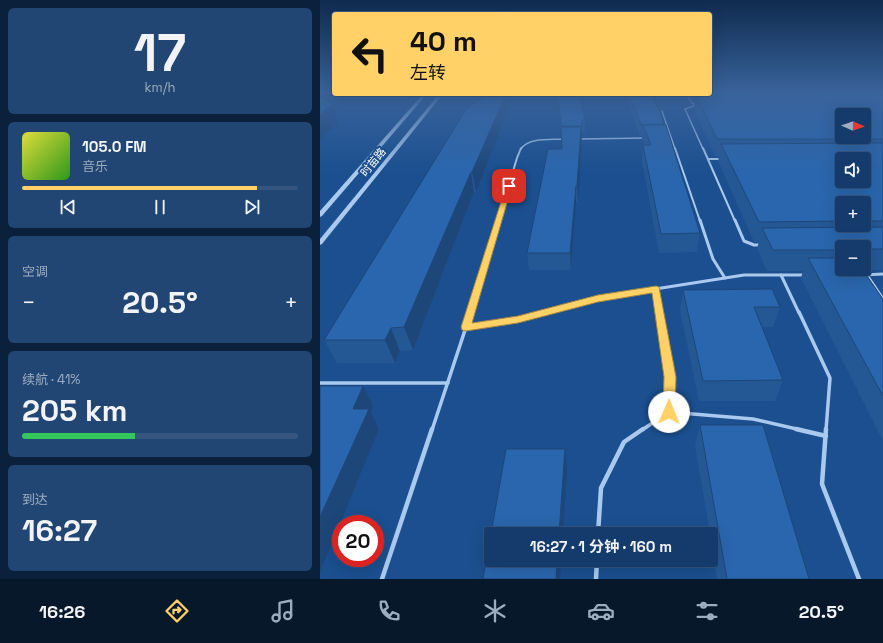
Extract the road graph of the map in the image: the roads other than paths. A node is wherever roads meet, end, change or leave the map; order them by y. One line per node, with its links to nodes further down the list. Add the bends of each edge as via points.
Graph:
1 (403, 120): 12 (street, 时苗路)
2 (420, 120): 13 (street, 时苗路)
3 (665, 120): 9 (lane)
4 (691, 120): 14 (lane, via 744,241)
5 (568, 138): 23 (lane, via 534,141 522,147)
6 (576, 138): 7 (lane)
7 (647, 138)
8 (663, 138): 9 (lane)
9 (671, 138): 20 (lane, via 712,259)
10 (709, 159): 11 (lane)
11 (725, 159)
12 (320, 215)
13 (320, 243)
14 (762, 245)
15 (871, 274): 16 (lane)
16 (883, 274)
17 (781, 275): 18 (lane); 20 (lane); 27 (lane, via 830,378)
18 (812, 275)
19 (868, 276): 22 (lane)
20 (725, 278): 21 (lane)
21 (656, 289): 23 (lane, via 598,298 518,319); 26 (lane, via 670,377)
22 (883, 299)
23 (466, 327): 25 (lane)
24 (320, 383): 25 (lane)
25 (448, 383): 30 (lane)
26 (669, 412): 27 (lane, via 753,419); 28 (lane, via 624,442 601,488)
27 (826, 436): 32 (lane, via 822,484)
28 (598, 527)
29 (597, 567): 31 (lane)
30 (382, 579)
31 (596, 579)
32 (859, 579)

